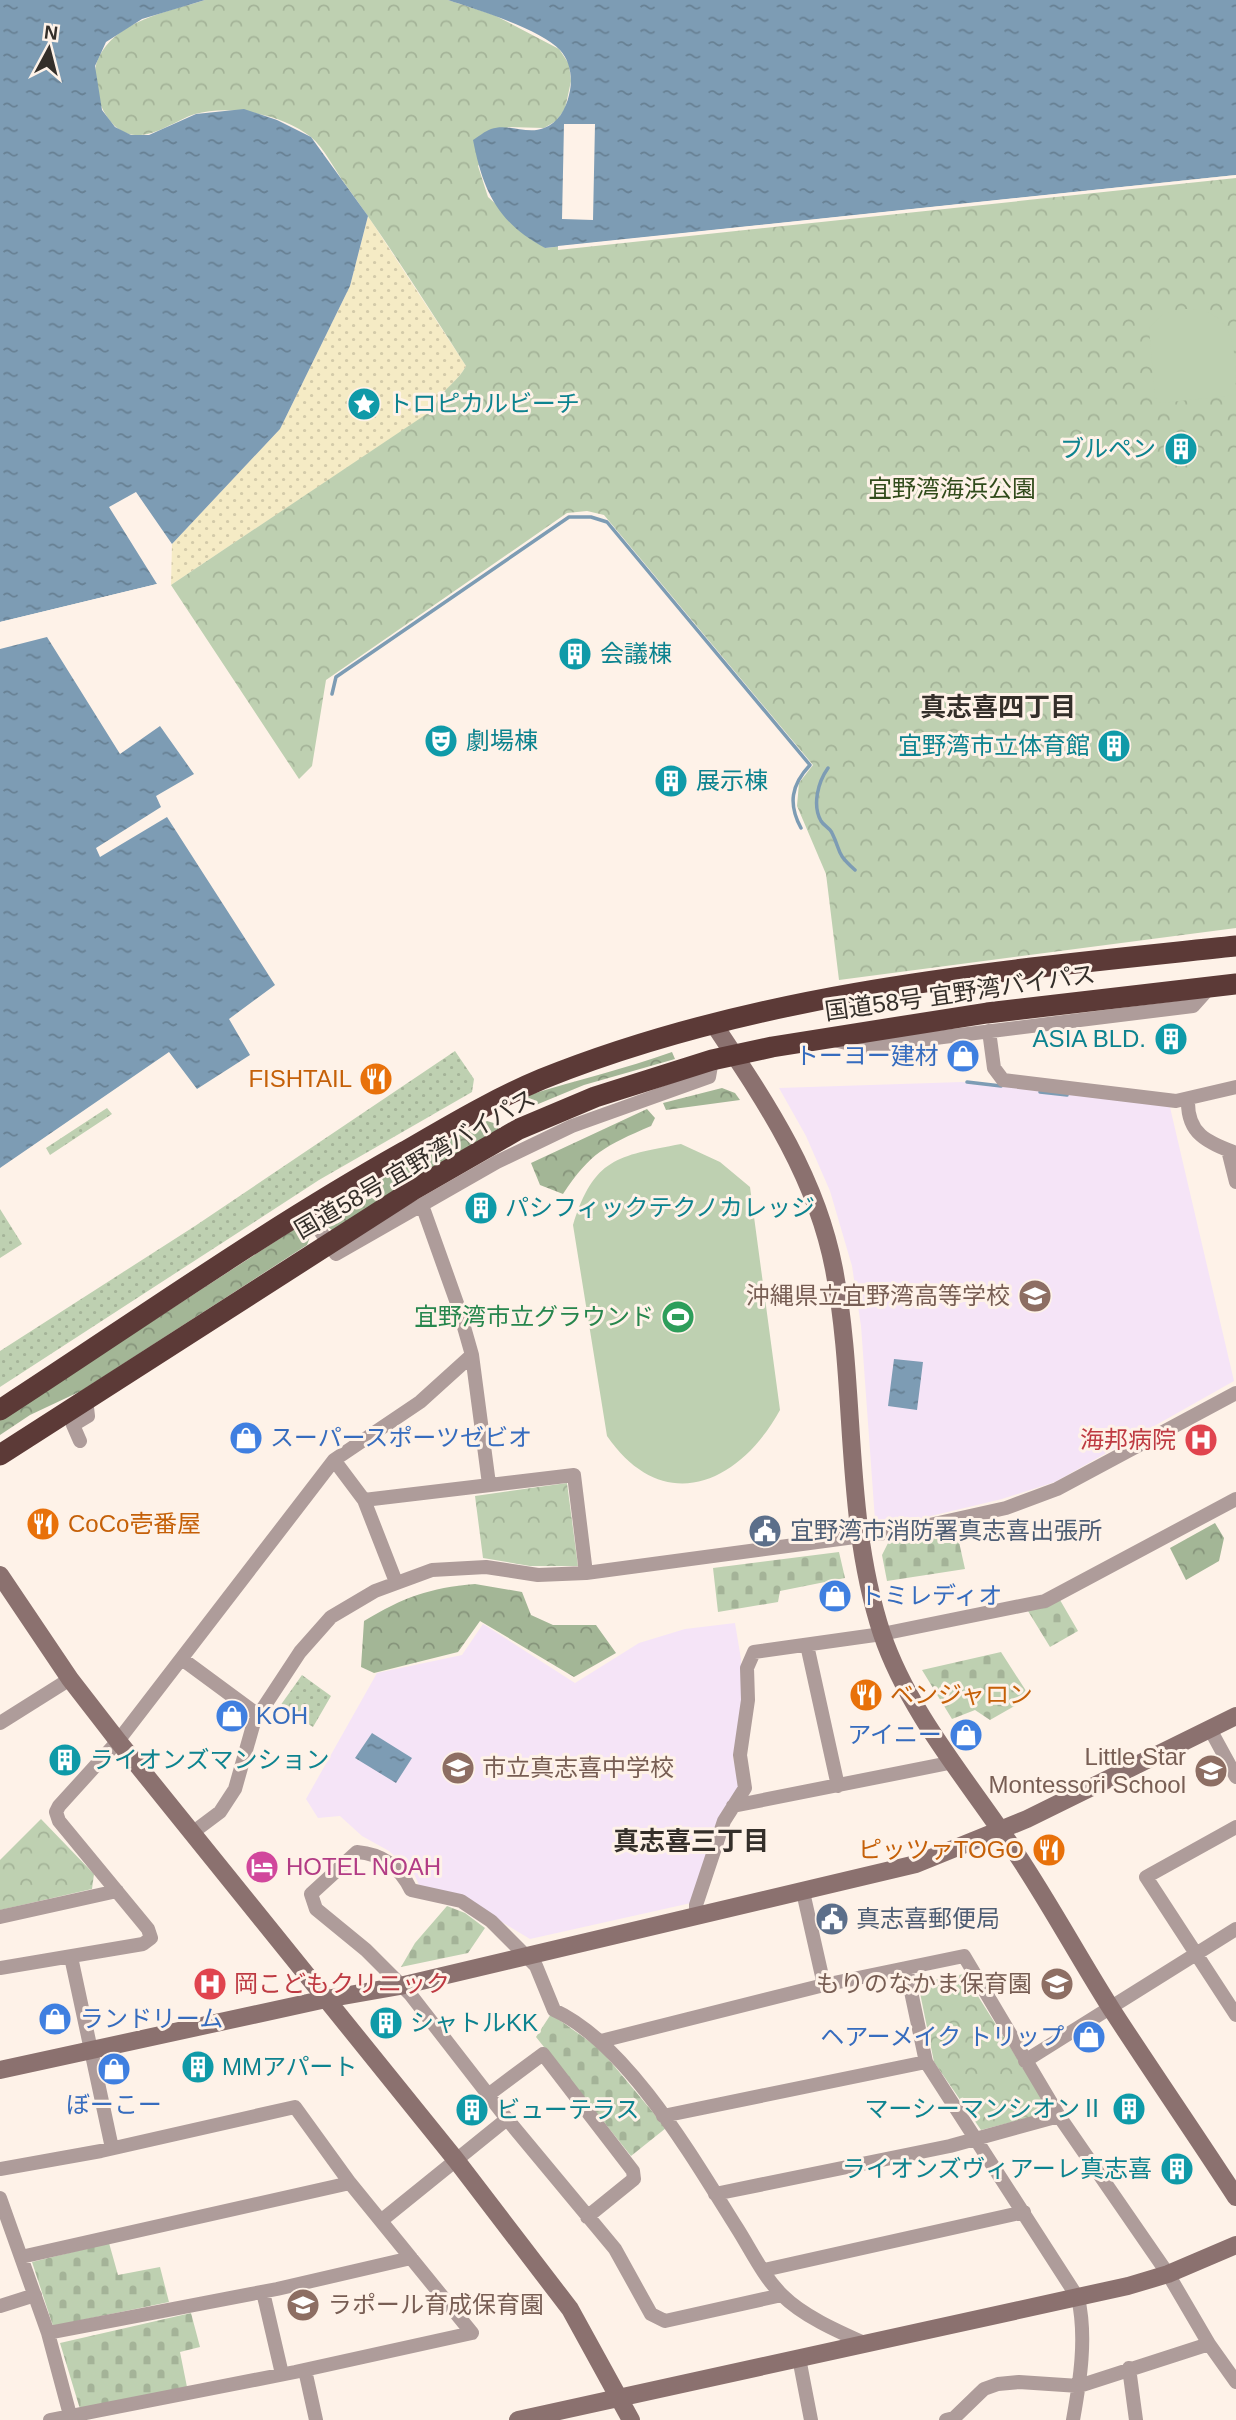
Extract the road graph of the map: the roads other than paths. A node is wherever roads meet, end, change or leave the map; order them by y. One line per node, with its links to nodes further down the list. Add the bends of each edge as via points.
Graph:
1 (1236, 946): 4 (highway, 国道58号 宜野湾バイパス, via 822,998)
2 (1236, 984): 3 (highway, 国道58号 宜野湾バイパス)
3 (1210, 986): 5 (street, via 1193,1006); 6 (highway, 国道58号 宜野湾バイパス)
4 (713, 1023): 7 (street); 14 (highway, 国道58号 宜野湾バイパス, via 593,1060 500,1098)
5 (989, 1031): 6 (street, via 863,1047); 10 (street, via 994,1068 1003,1080)
6 (826, 1037): 7 (highway, 国道58号 宜野湾バイパス)
7 (734, 1055): 8 (highway, 国道58号 宜野湾バイパス); 26 (street, via 784,1131 805,1173 831,1256 844,1345)
8 (712, 1060): 13 (street, via 709,1077 702,1081 572,1126); 15 (highway, 国道58号 宜野湾バイパス, via 595,1097 519,1129)
9 (1236, 1087): 10 (street)
10 (1188, 1100): 11 (street, via 1191,1125)
11 (1232, 1151): 12 (street)
12 (1236, 1182)
13 (422, 1205): 15 (street, via 336,1254); 16 (street)
14 (306, 1210): 15 (street); 19 (highway, 国道58号 宜野湾バイパス)
15 (328, 1243): 18 (highway, 国道58号 宜野湾バイパス)
16 (472, 1355): 22 (street, via 420,1402); 23 (street)
17 (1236, 1393): 26 (street, via 1036,1498 908,1530)
18 (86, 1399): 20 (street, via 88,1416 73,1425); 21 (highway, 国道58号 宜野湾バイパス)
19 (0, 1410)
20 (80, 1441)
21 (0, 1455)
22 (334, 1460): 25 (street); 32 (street)
23 (489, 1484): 25 (street); 27 (street, via 574,1475)
24 (1236, 1499): 30 (street, via 1045,1601)
25 (364, 1500): 29 (street)
26 (858, 1537): 27 (street); 30 (street)
27 (586, 1573): 29 (street, via 538,1575 464,1566)
28 (0, 1575): 33 (street)
29 (396, 1582): 34 (street, via 331,1617 300,1652)
30 (882, 1634): 31 (street); 39 (street, via 910,1696)
31 (807, 1645): 41 (street); 42 (street, via 754,1652 747,1668 748,1700 740,1755 745,1788)
32 (182, 1659): 34 (street); 38 (street)
33 (70, 1679): 36 (street); 38 (street)
34 (258, 1715): 45 (street, via 235,1789 220,1812)
35 (1236, 1716): 37 (street)
36 (0, 1723)
37 (1211, 1731): 40 (street); 44 (street)
38 (118, 1741): 45 (street); 46 (street, via 56,1812)
39 (954, 1762): 41 (street); 44 (street)
40 (1236, 1777)
41 (838, 1786): 42 (street)
42 (733, 1806): 48 (street, via 724,1821)
43 (1236, 1827): 51 (street, via 1146,1877)
44 (1000, 1830): 47 (street, via 916,1864); 59 (street)
45 (192, 1833): 58 (street)
46 (117, 1891): 49 (street); 52 (street, via 151,1938 143,1944)
47 (803, 1892): 48 (street); 56 (street)
48 (696, 1915): 53 (street)
49 (0, 1917)
50 (1236, 1929): 51 (street)
51 (1195, 1953): 59 (street); 60 (street)
52 (71, 1957): 54 (street); 62 (street)
53 (529, 1957): 57 (street); 57 (street, via 491,1921 461,1901 411,1890 404,1875 377,1853 357,1852 311,1894 316,1909); 61 (street, via 554,2010)
54 (0, 1968)
55 (906, 1968): 56 (street); 63 (street, via 964,1956); 64 (street)
56 (824, 1985): 61 (street)
57 (400, 1986): 58 (street); 66 (street)
58 (326, 1999): 62 (street); 72 (street)
59 (1111, 2008): 63 (street); 76 (street)
60 (1236, 2015)
61 (601, 2041): 67 (street)
62 (91, 2052): 65 (street); 71 (street)
63 (1025, 2061): 68 (street)
64 (926, 2062): 67 (street); 70 (street)
65 (0, 2070)
66 (488, 2095): 69 (street); 79 (street, via 542,2054 633,2171 634,2179)
67 (663, 2116): 75 (street)
68 (1059, 2116): 70 (street); 85 (street)
69 (507, 2119): 72 (street); 79 (street)
70 (976, 2138): 75 (street); 78 (street)
71 (112, 2148): 73 (street); 74 (street, via 295,2107)
72 (456, 2160): 80 (street); 100 (street, via 570,2309)
73 (0, 2169)
74 (349, 2183): 80 (street); 82 (street)
75 (715, 2194): 84 (street)
76 (1236, 2197)
77 (0, 2198): 82 (street)
78 (1024, 2212): 84 (street); 89 (street)
79 (587, 2217): 88 (street, via 615,2249 652,2314 665,2322)
80 (382, 2220): 83 (street)
81 (1236, 2245): 85 (street)
82 (22, 2257): 87 (street)
83 (411, 2258): 86 (street); 96 (street, via 472,2333)
84 (764, 2270): 88 (street)
85 (1168, 2274): 89 (street); 93 (street)
86 (263, 2292): 91 (street); 97 (street)
87 (34, 2295): 90 (street); 91 (street)
88 (782, 2295): 92 (street)
89 (1078, 2298): 92 (street); 99 (street, via 1082,2315)
90 (0, 2305)
91 (48, 2333): 101 (street)
92 (864, 2343): 94 (street)
93 (1209, 2344): 95 (street); 98 (street)
94 (799, 2358): 100 (street); 106 (street)
95 (1129, 2368): 99 (street); 109 (street)
96 (305, 2370): 97 (street); 103 (street)
97 (282, 2374): 101 (street)
98 (1236, 2382)
99 (1079, 2386): 107 (street, via 998,2384 984,2389 954,2418); 108 (street)
100 (619, 2397): 104 (street); 105 (street)
101 (70, 2415): 102 (street)
102 (50, 2420)
103 (316, 2420)
104 (519, 2420)
105 (631, 2420)
106 (811, 2420)
107 (946, 2420)
108 (1073, 2420)
109 (1136, 2420)

